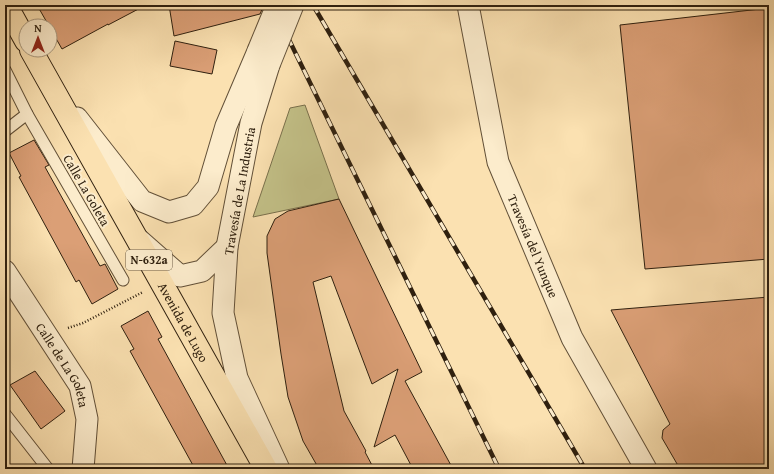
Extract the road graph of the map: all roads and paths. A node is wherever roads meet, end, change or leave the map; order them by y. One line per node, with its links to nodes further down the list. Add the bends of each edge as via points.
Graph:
1 (6, 5): 5 (main road)
2 (277, 5): 7 (street, Travesía de La Industria, bridge)
3 (293, 5): 7 (street, Travesía de La Industria, bridge)
4 (468, 5): 23 (street, Travesía del Yunque, via 498,162 572,338)
5 (18, 27)
6 (36, 58): 9 (main road, Avenida de Lugo / N-632a)
7 (264, 58): 9 (street, Travesía de La Industria, via 226,126 208,187 193,205 169,212 142,200); 13 (street, Travesía de La Industria)
8 (5, 70): 10 (lane, Calle La Goleta)
9 (54, 89): 12 (main road, Avenida de Lugo / N-632a)
10 (27, 114): 11 (lane); 15 (lane, Calle La Goleta)
11 (5, 131)
12 (135, 236): 13 (street, via 180,276 202,271); 16 (main road, Avenida de Lugo / N-632a)
13 (227, 247): 22 (street, Travesía de La Industria, via 224,314 238,378)
14 (5, 271): 17 (street, Calle de La Goleta)
15 (123, 280)
16 (161, 282): 17 (path, via 83,324 66,329 60,320 49,314); 21 (main road, Avenida de Lugo / N-632a)
17 (37, 320): 20 (street, Calle de La Goleta, via 80,386 87,419)
18 (5, 414): 19 (lane)
19 (48, 469)
20 (83, 469)
21 (266, 469)
22 (279, 469)
23 (646, 469)

